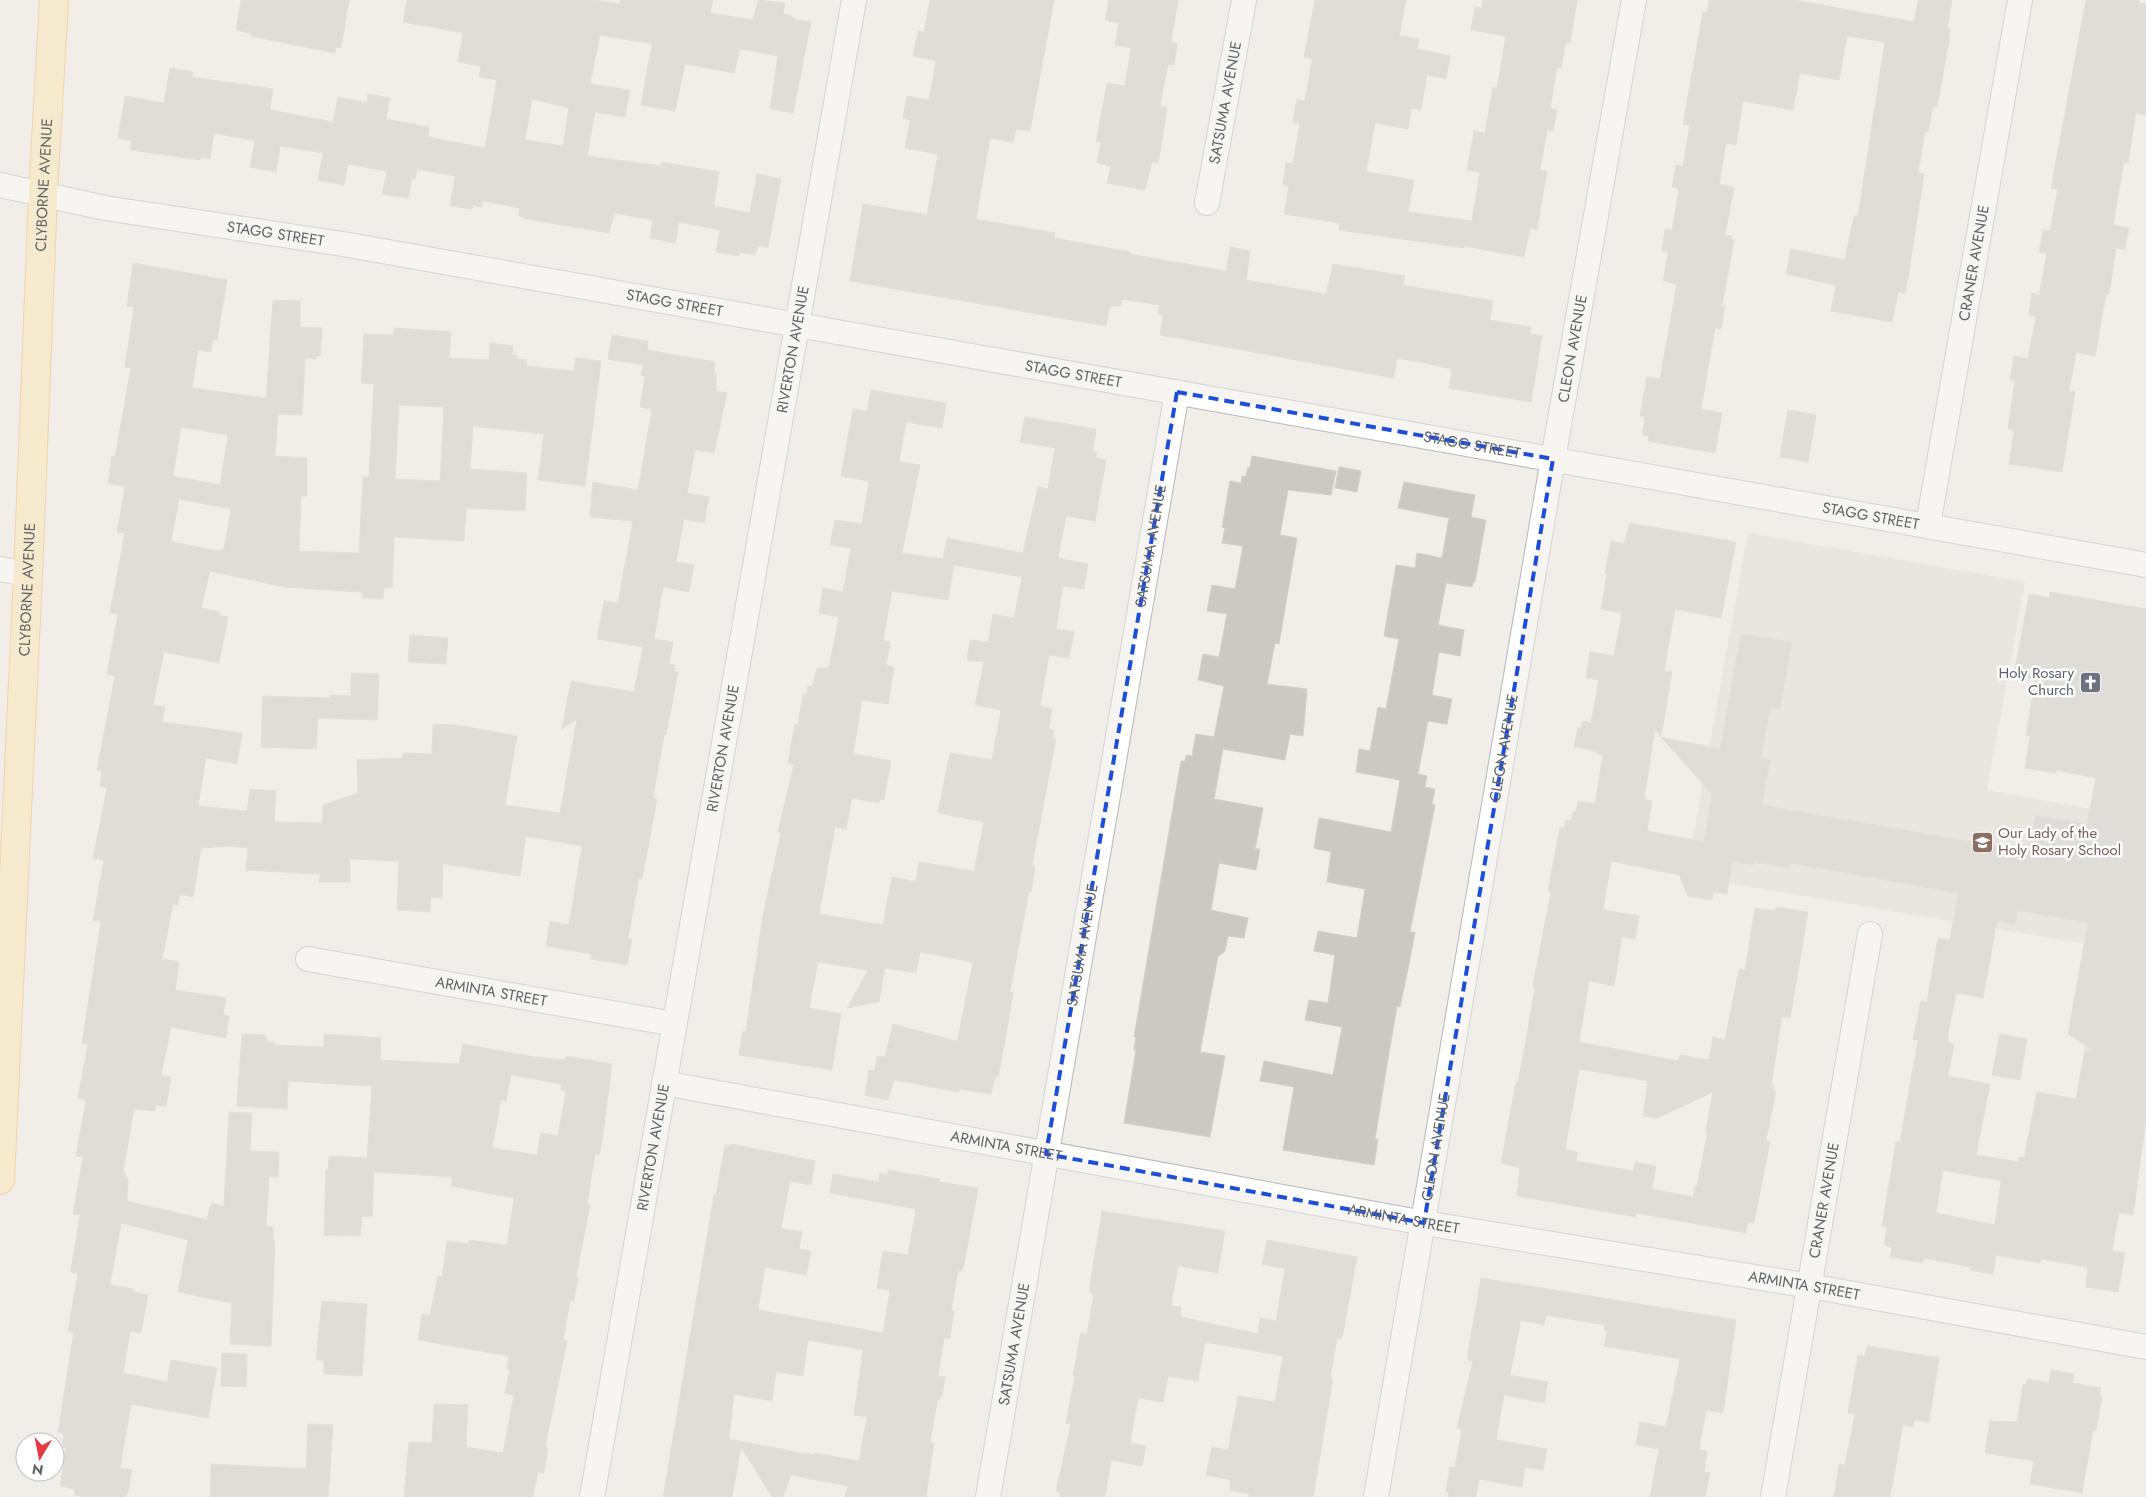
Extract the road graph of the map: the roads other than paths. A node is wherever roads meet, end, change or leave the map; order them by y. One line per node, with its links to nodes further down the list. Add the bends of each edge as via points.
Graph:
1 (54, 0): 7 (main road, CLYBORNE AVENUE)
2 (854, 0): 9 (street, RIVERTON AVENUE)
3 (1244, 0): 8 (street, SATSUMA AVENUE)
4 (1634, 0): 11 (street, CLEON AVENUE)
5 (2020, 0): 12 (street, CRANER AVENUE)
6 (0, 185): 7 (street, STAGG STREET)
7 (43, 195): 9 (street, STAGG STREET); 15 (main road, CLYBORNE AVENUE)
8 (1207, 203)
9 (797, 324): 10 (street, STAGG STREET); 19 (street, RIVERTON AVENUE)
10 (1177, 392): 11 (street, STAGG STREET); 21 (street, SATSUMA AVENUE)
11 (1553, 459): 12 (street, STAGG STREET); 23 (street, CLEON AVENUE)
12 (1928, 525): 13 (street, STAGG STREET)
13 (2146, 564)
14 (0, 569): 15 (street)
15 (28, 574): 18 (main road, CLYBORNE AVENUE)
16 (1870, 934): 24 (street, CRANER AVENUE)
17 (308, 959): 19 (street, ARMINTA STREET)
18 (5, 969): 22 (main road, CLYBORNE AVENUE)
19 (674, 1024): 20 (street, RIVERTON AVENUE)
20 (664, 1083): 21 (street, ARMINTA STREET); 26 (street, RIVERTON AVENUE)
21 (1046, 1154): 23 (street, ARMINTA STREET); 27 (street, SATSUMA AVENUE)
22 (0, 1180)
23 (1424, 1223): 24 (street, ARMINTA STREET); 28 (street, CLEON AVENUE)
24 (1810, 1286): 25 (street, ARMINTA STREET); 29 (street, CRANER AVENUE)
25 (2146, 1347)
26 (592, 1497)
27 (988, 1497)
28 (1376, 1497)
29 (1773, 1497)

